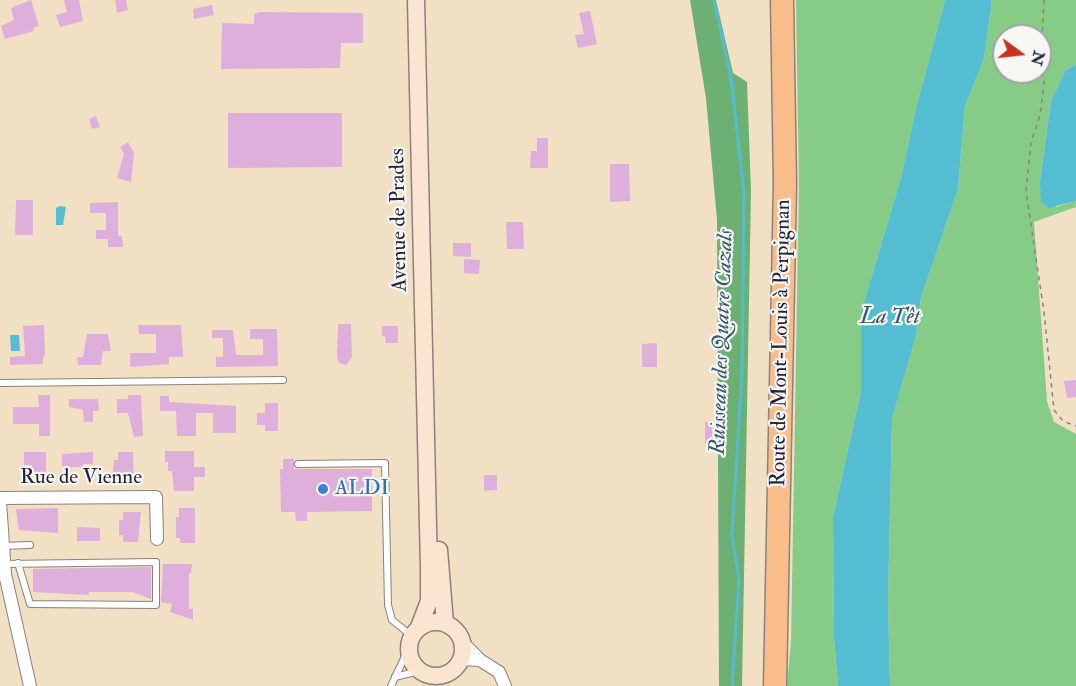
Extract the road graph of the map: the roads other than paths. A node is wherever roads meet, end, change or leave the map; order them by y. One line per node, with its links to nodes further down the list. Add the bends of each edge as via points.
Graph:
1 (416, 0): 6 (main road, Avenue de Prades)
2 (767, 0): 25 (highway, Route de Mont-Louis à Perpignan, via 770,189)
3 (782, 0): 26 (highway, Route de Mont-Louis à Perpignan, via 784,183)
4 (283, 380): 5 (lane)
5 (0, 383)
6 (428, 438): 15 (main road, Avenue de Prades); 16 (main road, Avenue de Prades, via 429,601)
7 (298, 464): 16 (lane, via 385,463 388,605 392,620)
8 (0, 498): 10 (street, Rue de Vienne, via 156,497)
9 (0, 502): 12 (street)
10 (157, 539)
11 (30, 545): 12 (lane)
12 (3, 546): 14 (street)
13 (18, 563): 13 (lane, via 30,604 156,605 156,562); 14 (lane)
14 (4, 564): 22 (street)
15 (445, 623): 16 (main road, via 427,622); 17 (main road, via 453,627)
16 (413, 637): 20 (lane); 21 (main road, via 410,658)
17 (462, 642): 18 (street); 19 (main road)
18 (480, 660): 19 (street); 24 (street, via 500,672)
19 (452, 672): 21 (main road)
20 (395, 677): 21 (lane); 23 (lane)
21 (428, 678)
22 (30, 686)
23 (391, 686)
24 (505, 686)
25 (760, 686)
26 (775, 686)

